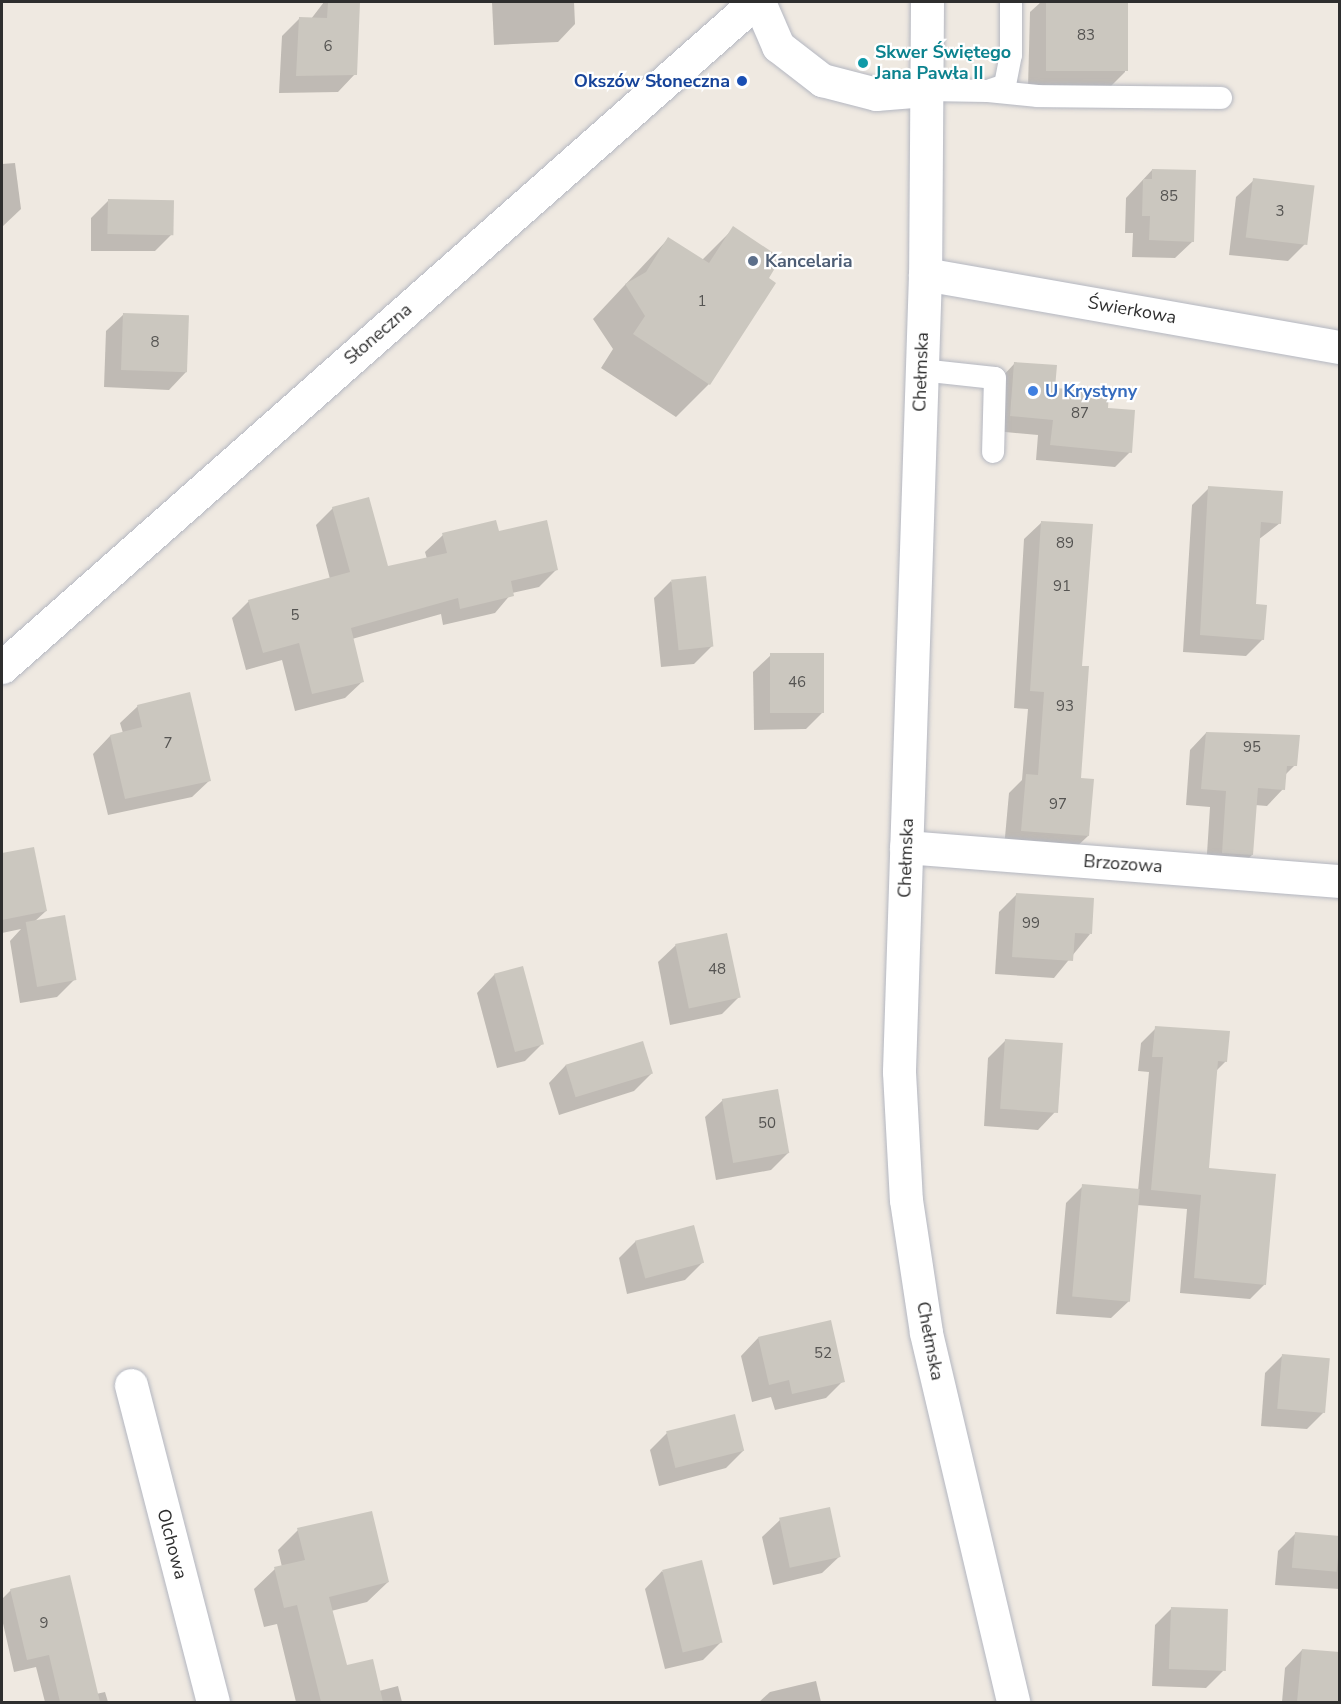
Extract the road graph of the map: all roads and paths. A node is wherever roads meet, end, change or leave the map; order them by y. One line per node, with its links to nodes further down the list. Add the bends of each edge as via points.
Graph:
1 (757, 2): 4 (street, via 778,46 822,80 876,94); 11 (street, Słoneczna)
2 (927, 2): 4 (street, Chełmska)
3 (1011, 2): 5 (lane, via 1011,55 1005,85)
4 (925, 90): 5 (lane); 7 (street, Chełmska)
5 (988, 91): 6 (lane, via 1038,96)
6 (1221, 98)
7 (925, 274): 8 (street, Świerkowa); 9 (street, Chełmska)
8 (1340, 347)
9 (921, 370): 10 (lane, via 996,378); 12 (street, Chełmska)
10 (993, 452)
11 (2, 667)
12 (906, 847): 13 (street, Brzozowa); 16 (street, Chełmska, via 899,1072 906,1200 926,1333)
13 (1340, 881)
14 (131, 1385): 15 (street, Olchowa)
15 (213, 1702)
16 (1013, 1702)

